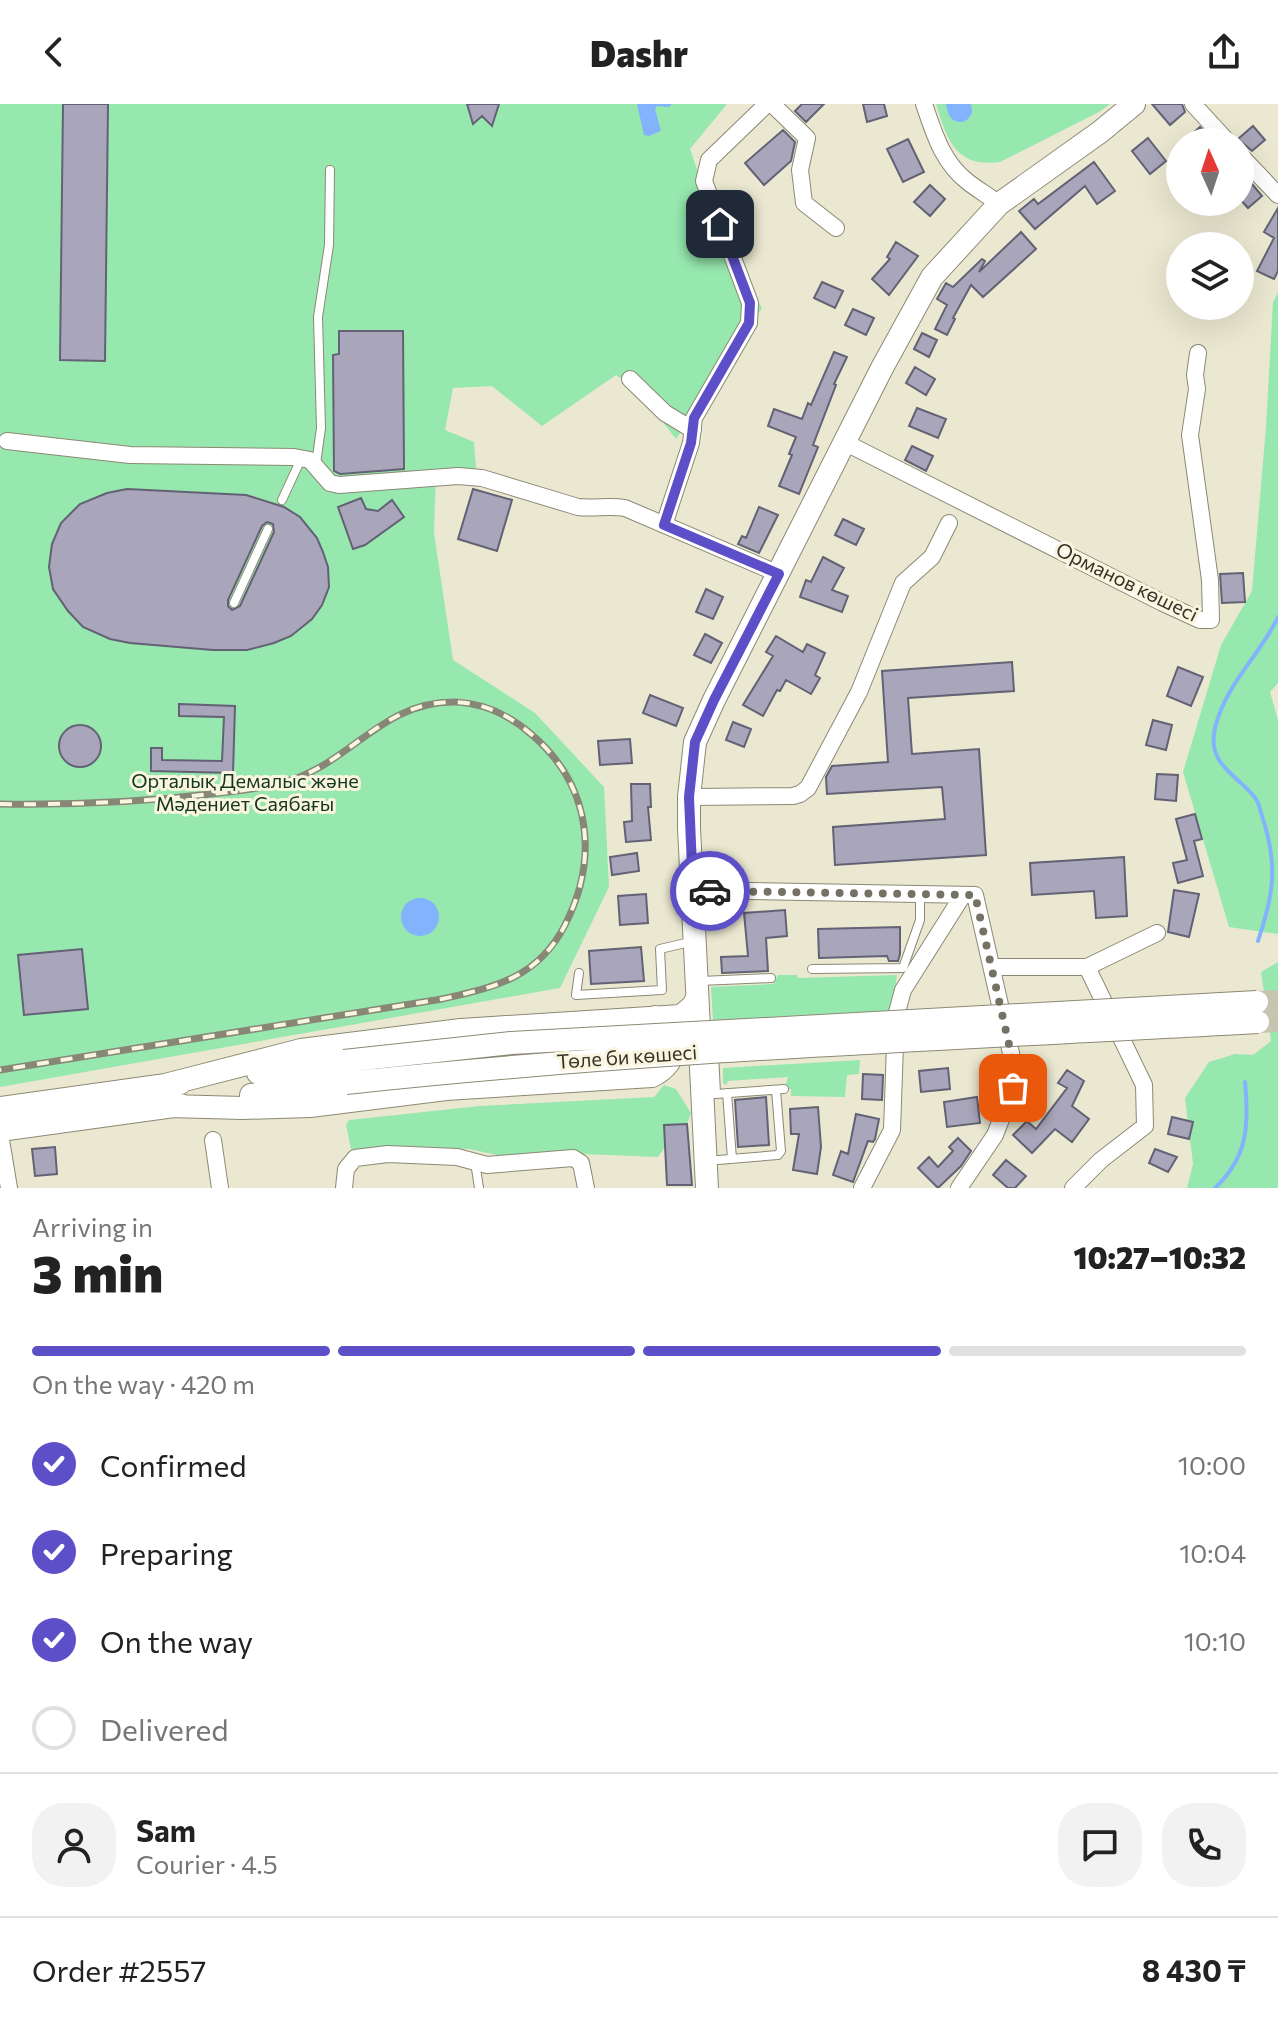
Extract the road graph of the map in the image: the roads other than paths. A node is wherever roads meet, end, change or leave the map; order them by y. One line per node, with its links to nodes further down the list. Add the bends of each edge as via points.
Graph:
1 (770, 104): 10 (street, via 807,138 800,170 804,203); 13 (street, via 709,160 704,181 750,303 749,323 694,418)
2 (924, 104): 9 (street, via 939,148 953,167)
3 (1134, 104): 9 (main road)
4 (1193, 104): 5 (street)
5 (1215, 128)
6 (330, 170): 16 (lane, via 329,245 317,352 321,428)
7 (1254, 170): 8 (street)
8 (1278, 195)
9 (999, 204): 15 (main road, via 932,277)
10 (836, 228)
11 (1198, 353): 15 (street, Орманов көшесі, via 1190,435 1211,620 1163,603)
12 (630, 379): 13 (street, via 665,413)
13 (693, 430): 19 (street)
14 (7, 441): 16 (street, via 130,455)
15 (846, 443): 21 (main road)
16 (308, 461): 17 (lane); 19 (street, via 339,485 482,478 578,507 625,508)
17 (282, 500)
18 (949, 523): 23 (street, via 932,557 903,583 859,692 808,788 793,796)
19 (664, 525): 21 (street)
20 (268, 529): 22 (lane)
21 (779, 574): 23 (main road, via 695,742)
22 (234, 603)
23 (689, 797): 24 (main road)
24 (693, 890): 25 (street); 28 (main road)
25 (920, 894): 26 (street); 31 (lane, via 920,920 903,968)
26 (963, 895): 29 (street, via 975,895); 53 (street, via 903,990 896,1016 892,1130)
27 (1157, 933): 30 (street)
28 (695, 941): 32 (lane, via 660,949 662,990 576,995); 34 (main road)
29 (992, 967): 30 (street); 54 (street, via 1013,1062 1013,1088 995,1135)
30 (1087, 967): 55 (street, via 1144,1085 1145,1126)
31 (812, 969)
32 (579, 973)
33 (771, 978): 34 (lane)
34 (697, 990): 36 (main road, via 693,1006 681,1016); 39 (main road)
35 (1258, 1012): 40 (main road, Төле би көшесі, bridge, via 511,1043)
36 (655, 1017): 40 (main road, via 461,1030 301,1050); 40 (main road, via 670,1030 674,1050 669,1064 652,1076 446,1089 310,1106 243,1108)
37 (712, 1025): 39 (lane)
38 (727, 1093): 39 (lane); 44 (lane); 44 (lane, via 780,1090 781,1151 774,1157)
39 (709, 1094): 45 (main road)
40 (167, 1096): 41 (main road, Төле би көшесі); 42 (main road, Төле би көшесі)
41 (0, 1108)
42 (0, 1132): 47 (street)
43 (213, 1140): 48 (street)
44 (732, 1159): 45 (lane)
45 (705, 1161): 52 (main road)
46 (475, 1162): 49 (street, via 388,1154 355,1158 346,1169); 50 (lane); 51 (street, via 573,1158 581,1163)
47 (9, 1188)
48 (220, 1188)
49 (344, 1188)
50 (479, 1188)
51 (586, 1188)
52 (707, 1188)
53 (862, 1188)
54 (959, 1188)
55 (1073, 1188)

